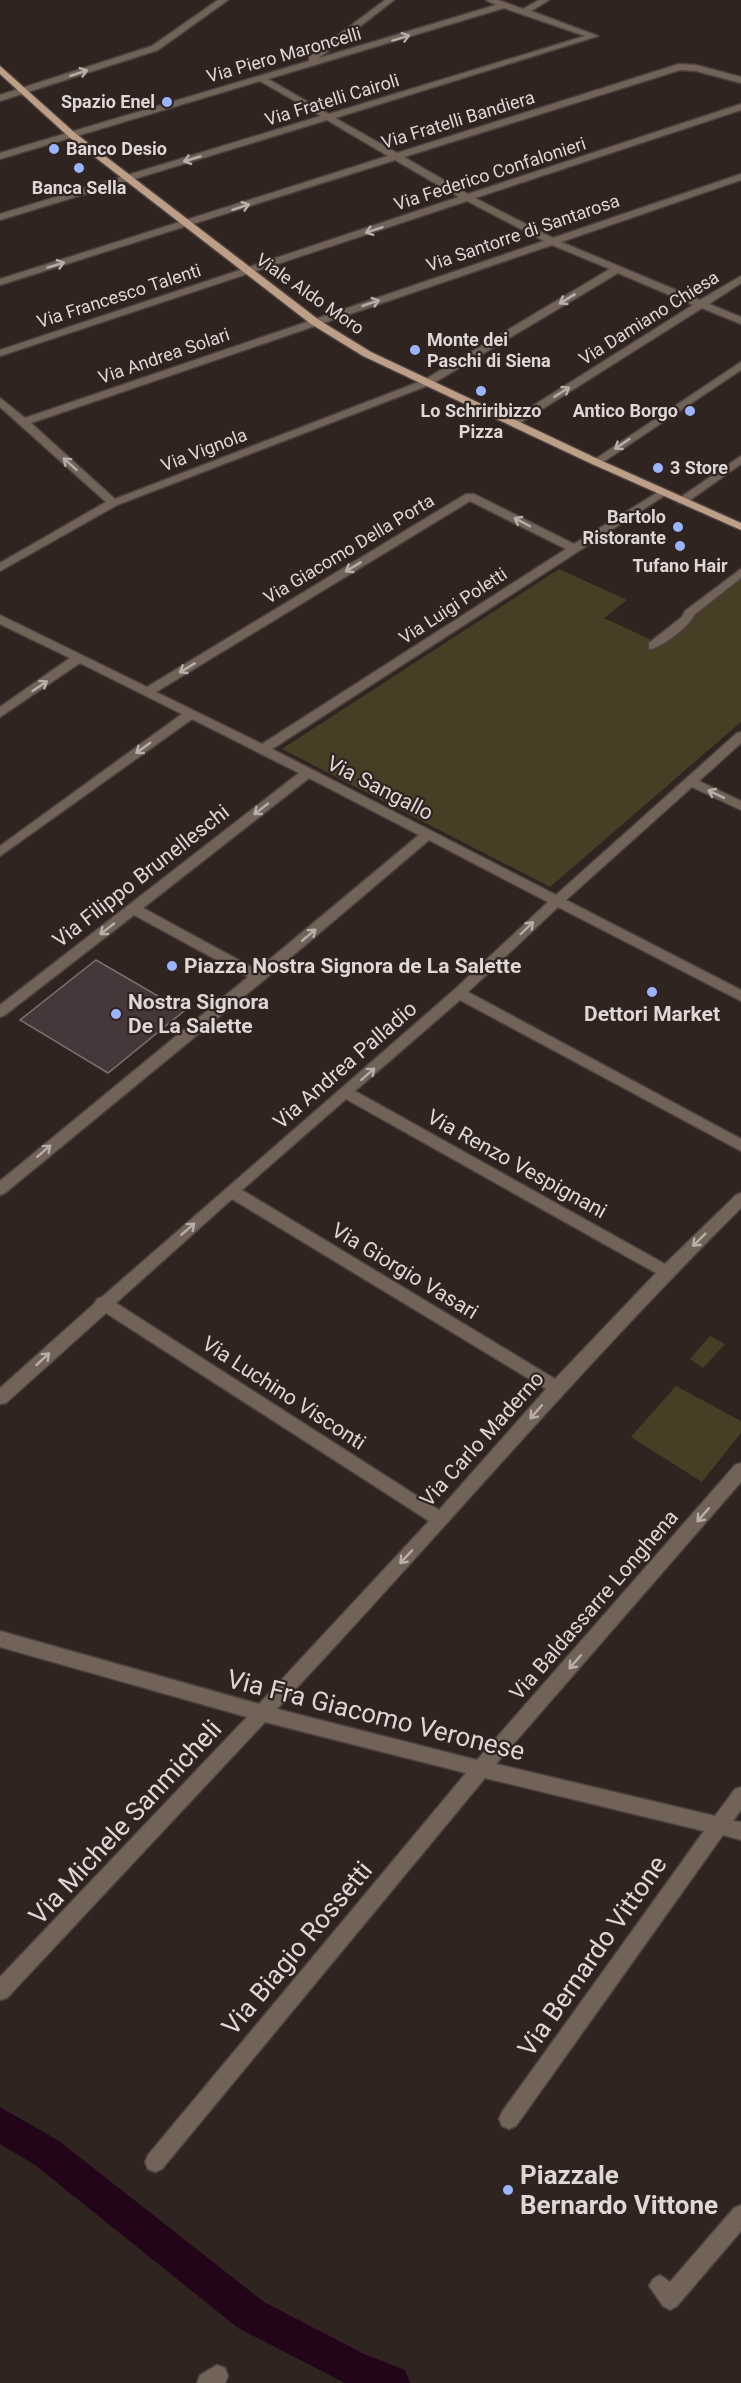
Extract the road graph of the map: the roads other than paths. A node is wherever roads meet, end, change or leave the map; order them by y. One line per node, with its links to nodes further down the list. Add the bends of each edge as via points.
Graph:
1 (224, 0): 14 (street, one-way to 1, via 155,48)
2 (390, 0): 7 (street)
3 (490, 0): 5 (street)
4 (544, 0): 6 (street)
5 (505, 5): 6 (street); 8 (street, Via Piero Maroncelli, one-way to 5)
6 (525, 11): 17 (street, Via Fratelli Cairoli, via 594,36)
7 (338, 39): 8 (street); 9 (street); 10 (street)
8 (369, 47): 9 (street, Via Piero Maroncelli)
9 (356, 51): 10 (street, Via Piero Maroncelli)
10 (305, 65): 12 (street, Via Piero Maroncelli)
11 (0, 69): 14 (main road, Viale Aldo Moro)
12 (261, 78): 17 (street); 18 (street, Via Piero Maroncelli)
13 (741, 80): 20 (street, Via Fratelli Bandiera, via 679,67)
14 (24, 92): 15 (street); 18 (main road, Viale Aldo Moro)
15 (0, 98)
16 (741, 107): 23 (street, Via Federico Confalonieri)
17 (329, 118): 20 (street); 22 (street, Via Fratelli Cairoli, one-way to 22)
18 (72, 135): 19 (street, Via Piero Maroncelli); 22 (main road, Viale Aldo Moro)
19 (0, 156)
20 (396, 157): 23 (street); 25 (street, Via Fratelli Bandiera, one-way to 20)
21 (741, 177): 26 (street, Via Santorre di Santarosa)
22 (126, 178): 24 (street, Via Fratelli Cairoli); 25 (main road, Viale Aldo Moro)
23 (469, 199): 26 (street); 28 (street, Via Federico Confalonieri, one-way to 28)
24 (0, 217)
25 (186, 225): 28 (main road, Viale Aldo Moro); 30 (street, Via Fratelli Bandiera, one-way to 25)
26 (551, 241): 27 (street); 33 (street, Via Santorre di Santarosa, one-way to 26)
27 (617, 269): 31 (street); 36 (street, Via Vignola, one-way to 36)
28 (249, 272): 33 (main road, Viale Aldo Moro); 34 (street, Via Francesco Talenti)
29 (741, 279): 31 (street, Via Damiano Chiesa)
30 (0, 282)
31 (700, 304): 32 (street); 39 (street, Via Damiano Chiesa, one-way to 31)
32 (741, 321)
33 (315, 322): 36 (main road, Viale Aldo Moro, via 367,354); 38 (street, Via Andrea Solari)
34 (0, 353)
35 (741, 365): 41 (street, one-way to 41)
36 (428, 382): 39 (main road, Viale Aldo Moro); 44 (street, Via Vignola)
37 (0, 401): 38 (street)
38 (24, 422): 44 (street, one-way to 38)
39 (513, 423): 41 (main road, Viale Aldo Moro)
40 (741, 459): 43 (street)
41 (596, 462): 42 (main road, Viale Aldo Moro)
42 (663, 492): 43 (main road, Viale Aldo Moro); 46 (street, Via Luigi Poletti)
43 (681, 501): 45 (main road, Viale Aldo Moro)
44 (113, 503): 47 (street, Via Vignola)
45 (741, 527)
46 (574, 549): 52 (street, Via Giacomo Della Porta, one-way to 52, via 470,496); 56 (street, Via Luigi Poletti)
47 (0, 568)
48 (741, 572): 50 (street)
49 (0, 619): 51 (street, Via Sangallo)
50 (653, 646)
51 (80, 658): 52 (street, Via Sangallo); 53 (street, one-way to 51)
52 (147, 692): 54 (street, Via Sangallo)
53 (0, 713)
54 (190, 714): 56 (street, Via Sangallo); 61 (street, one-way to 61)
55 (741, 736): 58 (street, Via Andrea Palladio)
56 (263, 749): 57 (street, Via Sangallo)
57 (307, 773): 60 (street, Via Sangallo); 63 (street, Via Filippo Brunelleschi, one-way to 63)
58 (691, 782): 59 (street, one-way to 58); 62 (street, Via Andrea Palladio)
59 (741, 806)
60 (428, 834): 62 (street, Via Sangallo); 64 (street, one-way to 60)
61 (0, 852)
62 (556, 901): 65 (street, Via Andrea Palladio, one-way to 62); 66 (street, Via Sangallo)
63 (134, 909): 64 (street); 67 (street, Via Filippo Brunelleschi, one-way to 67)
64 (259, 977): 70 (street, one-way to 64)
65 (459, 993): 68 (street, Via Andrea Palladio, one-way to 65); 69 (street)
66 (741, 996)
67 (0, 1012)
68 (346, 1093): 71 (street, Via Andrea Palladio); 73 (street, Via Renzo Vespignani)
69 (741, 1146)
70 (0, 1189)
71 (231, 1191): 74 (street, Via Andrea Palladio, one-way to 71); 75 (street, Via Giorgio Vasari)
72 (741, 1199): 73 (street, Via Carlo Maderno, one-way to 73)
73 (667, 1272): 75 (street, Via Carlo Maderno)
74 (104, 1304): 76 (street, Via Andrea Palladio, one-way to 74); 78 (street, Via Luchino Visconti)
75 (557, 1388): 78 (street, Via Carlo Maderno, one-way to 78)
76 (0, 1398)
77 (741, 1470): 81 (street, Via Baldassarre Longhena, one-way to 81)
78 (441, 1520): 80 (street, Via Carlo Maderno, one-way to 80)
79 (0, 1639): 80 (street, Via Fra Giacomo Veronese)
80 (261, 1713): 81 (street, Via Fra Giacomo Veronese); 85 (street, Via Michele Sanmicheli)
81 (481, 1769): 83 (street, Via Fra Giacomo Veronese); 87 (street, Via Biagio Rossetti)
82 (741, 1795): 83 (street, Via Bernardo Vittone)
83 (718, 1824): 84 (street, Via Fra Giacomo Veronese); 86 (street, Via Bernardo Vittone)
84 (741, 1831)
85 (0, 1991)
86 (509, 2119)
87 (155, 2162)
88 (741, 2215): 89 (street, via 670,2300)
89 (660, 2286)

